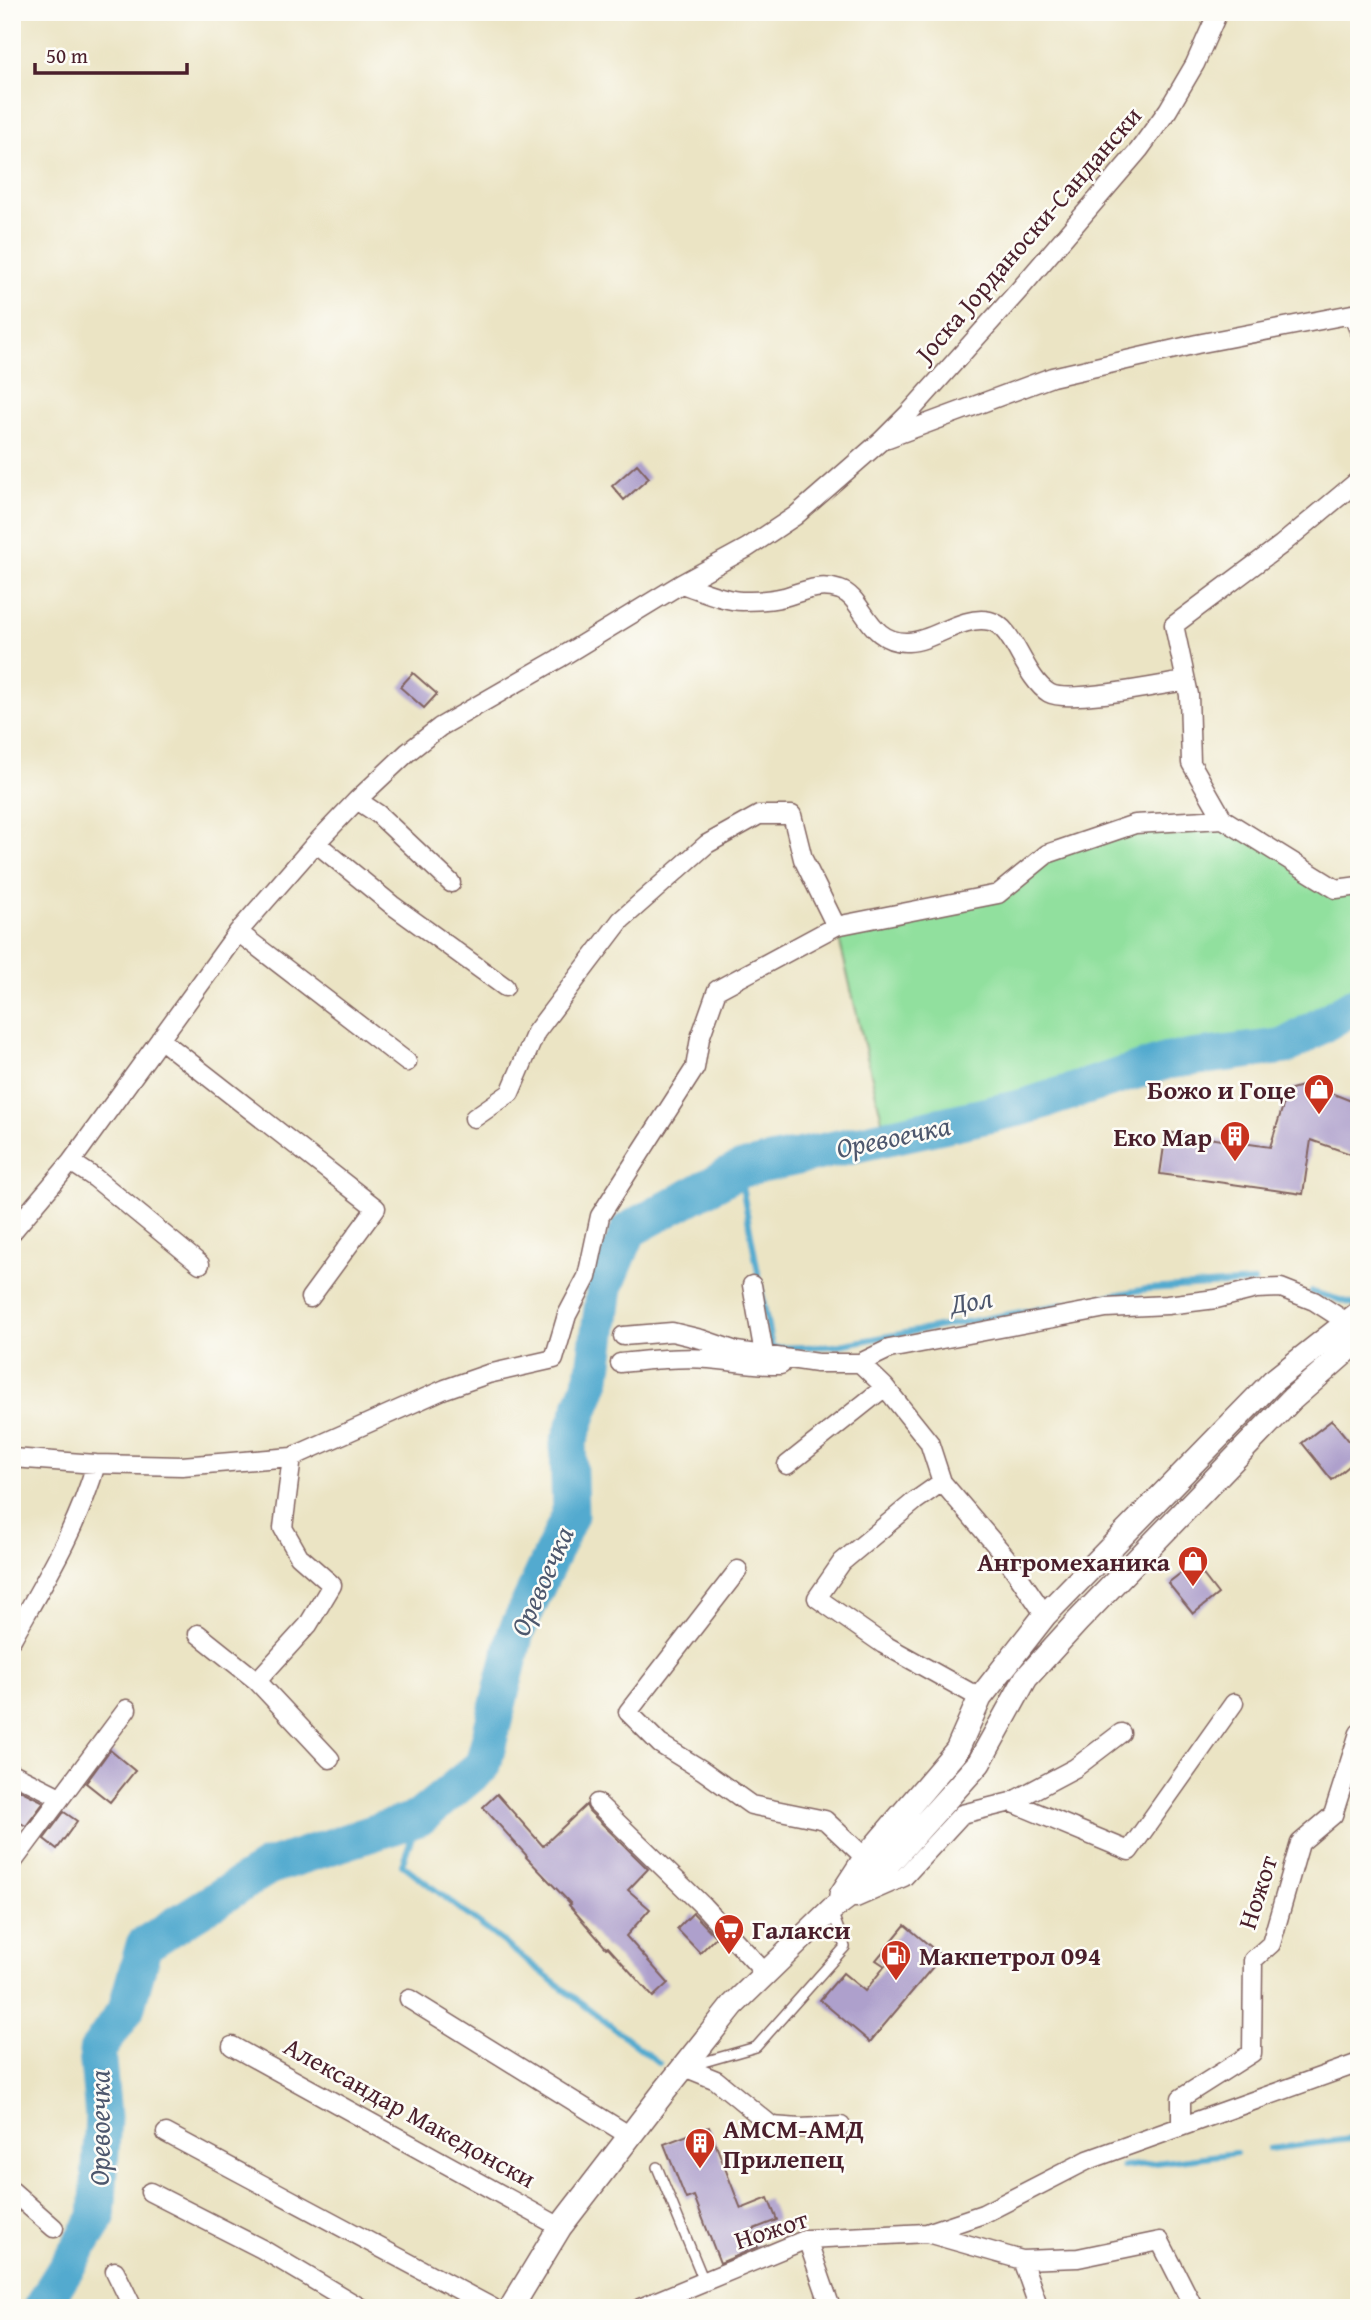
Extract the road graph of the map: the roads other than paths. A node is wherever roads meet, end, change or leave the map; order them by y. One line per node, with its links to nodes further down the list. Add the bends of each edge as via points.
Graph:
1 (1218, 12): 3 (street, Јоска Јорданоски-Сандански, via 1195,64 1139,150)
2 (1359, 330): 3 (street, Јоска Јорданоски-Сандански, via 1352,314 1052,377)
3 (881, 441): 5 (street, Јоска Јорданоски-Сандански, via 795,516)
4 (1359, 480): 6 (street, via 1174,625)
5 (681, 584): 6 (street, via 740,601 830,587 846,592 873,627 890,640 910,642 975,620 992,621 1006,632 1028,674 1050,694 1073,698); 7 (street, Јоска Јорданоски-Сандански, via 440,727)
6 (1185, 681): 8 (street, via 1191,763)
7 (357, 800): 9 (street, Јоска Јорданоски-Сандански); 10 (street, via 378,814)
8 (1223, 819): 11 (street, via 1336,890); 12 (street, via 1135,824 1047,854 998,894)
9 (316, 843): 13 (street, Јоска Јорданоски-Сандански); 14 (street)
10 (450, 883)
11 (1359, 887)
12 (836, 926): 17 (street, via 803,859 792,816 760,816 707,844 621,920 536,1032 510,1093); 30 (street, via 717,990 695,1068 600,1216 587,1277 567,1315 554,1359 445,1389)
13 (238, 932): 15 (street, Јоска Јорданоски-Сандански); 16 (street)
14 (505, 986)
15 (160, 1039): 18 (street, Јоска Јорданоски-Сандански); 22 (street, via 376,1208)
16 (407, 1062)
17 (474, 1118)
18 (71, 1162): 19 (street, Јоска Јорданоски-Сандански); 20 (street)
19 (12, 1232)
20 (200, 1264)
21 (752, 1285): 25 (street)
22 (310, 1297)
23 (1356, 1326): 28 (street, via 1281,1288 1256,1289 1204,1301 1106,1308 889,1349); 36 (street, via 1273,1381); 51 (street, via 1026,1678 979,1763)
24 (624, 1336): 25 (street, via 672,1332 736,1351)
25 (764, 1354): 27 (street)
26 (620, 1363): 27 (street, via 669,1359 756,1366)
27 (817, 1363): 28 (street)
28 (860, 1363): 29 (street)
29 (885, 1387): 33 (street); 34 (street, via 929,1442)
30 (292, 1457): 32 (street, via 181,1466); 39 (street, via 283,1528 299,1556 332,1584 308,1625)
31 (12, 1458): 32 (street)
32 (96, 1464): 38 (street, via 88,1494 62,1549)
33 (787, 1465)
34 (942, 1482): 36 (street, via 1005,1556); 40 (street, via 842,1562 817,1598 883,1644)
35 (738, 1570): 51 (street, via 628,1712 660,1744 751,1805 825,1820)
36 (1045, 1615): 40 (street)
37 (198, 1634): 39 (street)
38 (12, 1639)
39 (257, 1681): 45 (street)
40 (980, 1698): 51 (street, via 957,1750)
41 (1234, 1703): 48 (street, via 1129,1851)
42 (127, 1709): 47 (street)
43 (1121, 1732): 48 (street, via 1075,1768)
44 (1359, 1733): 59 (street, Ножот, via 1333,1815 1300,1843 1271,1944 1253,1960 1252,2053 1181,2098)
45 (330, 1759)
46 (12, 1773): 47 (street)
47 (60, 1797): 50 (street)
48 (1011, 1801): 52 (street, via 962,1814 904,1877)
49 (597, 1803): 53 (street)
50 (12, 1863)
51 (873, 1865): 52 (street)
52 (832, 1909): 53 (street); 57 (lane, via 845,1947 756,2047)
53 (766, 1974): 57 (street, via 733,2005)
54 (408, 1999): 61 (street)
55 (233, 2046): 65 (street, Александар Македонски)
56 (1359, 2063): 59 (street, Ножот)
57 (684, 2067): 58 (street, via 716,2080 772,2126); 61 (street)
58 (841, 2126)
59 (1181, 2126): 67 (street, Ножот, via 1088,2160 983,2214)
60 (166, 2133): 74 (street)
61 (630, 2136): 65 (street)
62 (657, 2167): 71 (lane)
63 (12, 2191): 66 (street)
64 (150, 2192): 73 (street, via 262,2249)
65 (560, 2227): 75 (street)
66 (54, 2228)
67 (927, 2232): 68 (street, Ножот); 69 (street, Ножот)
68 (807, 2239): 71 (street, Ножот); 77 (street)
69 (1022, 2260): 78 (street); 79 (street, Ножот, via 1078,2258 1160,2241)
70 (115, 2271): 72 (street)
71 (705, 2281): 76 (street, Ножот)
72 (133, 2308)
73 (361, 2308)
74 (494, 2308)
75 (511, 2308)
76 (640, 2308)
77 (831, 2308)
78 (1040, 2308)
79 (1194, 2308)

